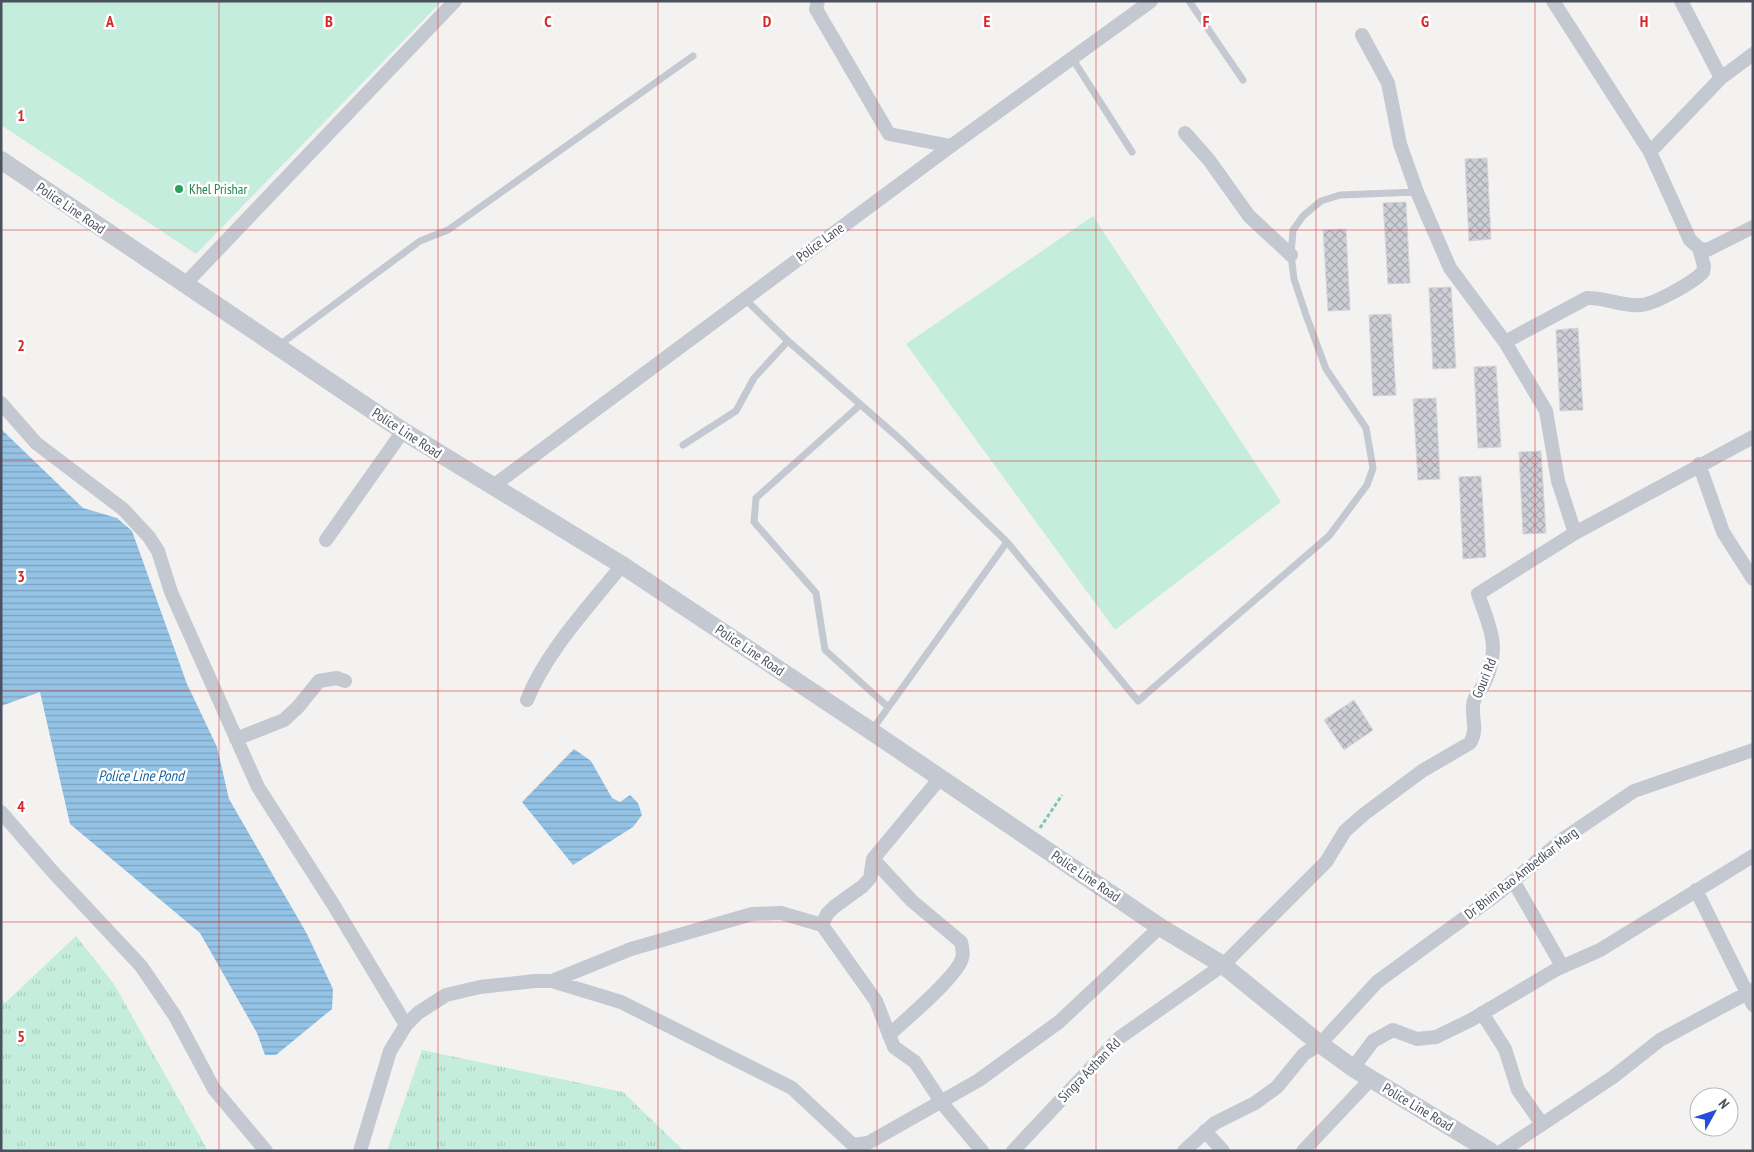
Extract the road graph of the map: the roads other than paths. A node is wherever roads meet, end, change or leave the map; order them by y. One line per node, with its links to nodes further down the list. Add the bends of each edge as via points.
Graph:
1 (455, 1): 22 (street)
2 (818, 1): 14 (street, via 816,9 889,134)
3 (1190, 1): 12 (lane)
4 (1553, 1): 16 (street)
5 (1681, 1): 11 (street)
6 (1150, 2): 10 (street, Police Lane)
7 (1362, 36): 18 (street, via 1388,84 1400,144)
8 (1753, 54): 11 (street)
9 (693, 56): 26 (lane, via 448,230 420,241)
10 (1072, 58): 14 (street, Police Lane); 15 (lane)
11 (1721, 78): 16 (street)
12 (1243, 80)
13 (1185, 132): 21 (street, via 1249,216)
14 (951, 146): 23 (street, Police Lane)
15 (1132, 152)
16 (1650, 152): 20 (street, via 1690,240)
17 (1, 160): 22 (street, Police Line Road)
18 (1417, 192): 21 (lane, via 1340,195 1322,201 1303,216 1293,230); 25 (street, via 1450,268)
19 (1753, 227): 20 (street, via 1718,246 1707,250)
20 (1700, 248): 25 (street, via 1703,272 1650,303 1635,305 1600,297 1587,298)
21 (1291, 255): 36 (lane, via 1297,288 1326,369 1366,428 1373,468 1367,485 1329,536 1138,701)
22 (185, 284): 26 (street, Police Line Road)
23 (744, 298): 24 (lane); 33 (street, Police Lane)
24 (788, 341): 28 (lane); 31 (lane, via 754,378 736,412)
25 (1505, 342): 34 (street, via 1546,411 1558,481)
26 (278, 346): 29 (street, Police Line Road)
27 (1, 403): 43 (street, via 36,443 123,509 150,537)
28 (860, 406): 36 (lane, via 901,440); 41 (lane, via 756,498 754,522 816,593 825,650)
29 (403, 431): 33 (street, Police Line Road); 35 (street)
30 (1753, 437): 32 (street, Gouri Rd)
31 (683, 445)
32 (1699, 464): 34 (street, Gouri Rd); 38 (street, via 1723,532)
33 (492, 486): 37 (street, Police Line Road)
34 (1575, 533): 53 (street, Gouri Rd, via 1478,594 1494,636 1494,656 1484,684 1475,696 1475,735 1470,743 1422,771 1345,832 1326,862)
35 (326, 540)
36 (1007, 542): 41 (lane)
37 (622, 565): 40 (street, via 557,647); 42 (street, Police Line Road)
38 (1753, 579)
39 (345, 681): 43 (street, via 337,678 319,681 284,720)
40 (527, 700)
41 (887, 706): 42 (lane)
42 (871, 730): 45 (street, Police Line Road)
43 (236, 739): 58 (street, via 258,787 334,904)
44 (1753, 750): 49 (street, Dr Bhim Rao Ambedkar Marg, via 1661,780 1622,797 1563,838)
45 (941, 777): 48 (street); 52 (street, Police Line Road)
46 (1, 812): 66 (street, via 141,966 175,1016 214,1089)
47 (1753, 856): 50 (street)
48 (873, 859): 51 (street, via 870,878 856,893 827,914); 59 (street, via 912,901 961,942 963,949 962,958 953,972)
49 (1514, 882): 54 (street); 60 (street, Dr Bhim Rao Ambedkar Marg, via 1377,982)
50 (1696, 890): 54 (street, via 1600,950); 56 (street)
51 (822, 925): 55 (street, via 781,913 752,914 631,949); 59 (street, via 872,994)
52 (1160, 927): 53 (street, Police Line Road); 63 (street, via 1059,1022 980,1080)
53 (1223, 965): 60 (street, Police Line Road); 69 (street, Singra Asthan Rd, via 1118,1038)
54 (1562, 966): 57 (street)
55 (552, 981): 58 (street, via 480,987 446,995 431,1003); 63 (street, via 622,1002 792,1088 853,1145 868,1143)
56 (1750, 996): 64 (street, via 1660,1040 1613,1077)
57 (1482, 1012): 61 (street, via 1436,1037 1424,1040 1399,1031 1387,1032 1373,1041); 64 (street, via 1505,1049 1518,1090)
58 (406, 1025): 67 (street, via 390,1051)
59 (890, 1035): 63 (street, via 894,1047 915,1062)
60 (1320, 1044): 61 (street, Police Line Road); 65 (street, Dr Bhim Rao Ambedkar Marg, via 1304,1054 1287,1077 1267,1095)
61 (1353, 1068): 62 (street, Police Line Road)
62 (1371, 1079): 72 (street); 73 (street, Police Line Road)
63 (942, 1103): 68 (street)
64 (1542, 1124): 74 (street)
65 (1205, 1131): 70 (street, Dr Bhim Rao Ambedkar Marg); 71 (street)
66 (266, 1151)
67 (360, 1151)
68 (982, 1151)
69 (1013, 1151)
70 (1184, 1151)
71 (1222, 1151)
72 (1303, 1151)
73 (1490, 1151)
74 (1502, 1151)

